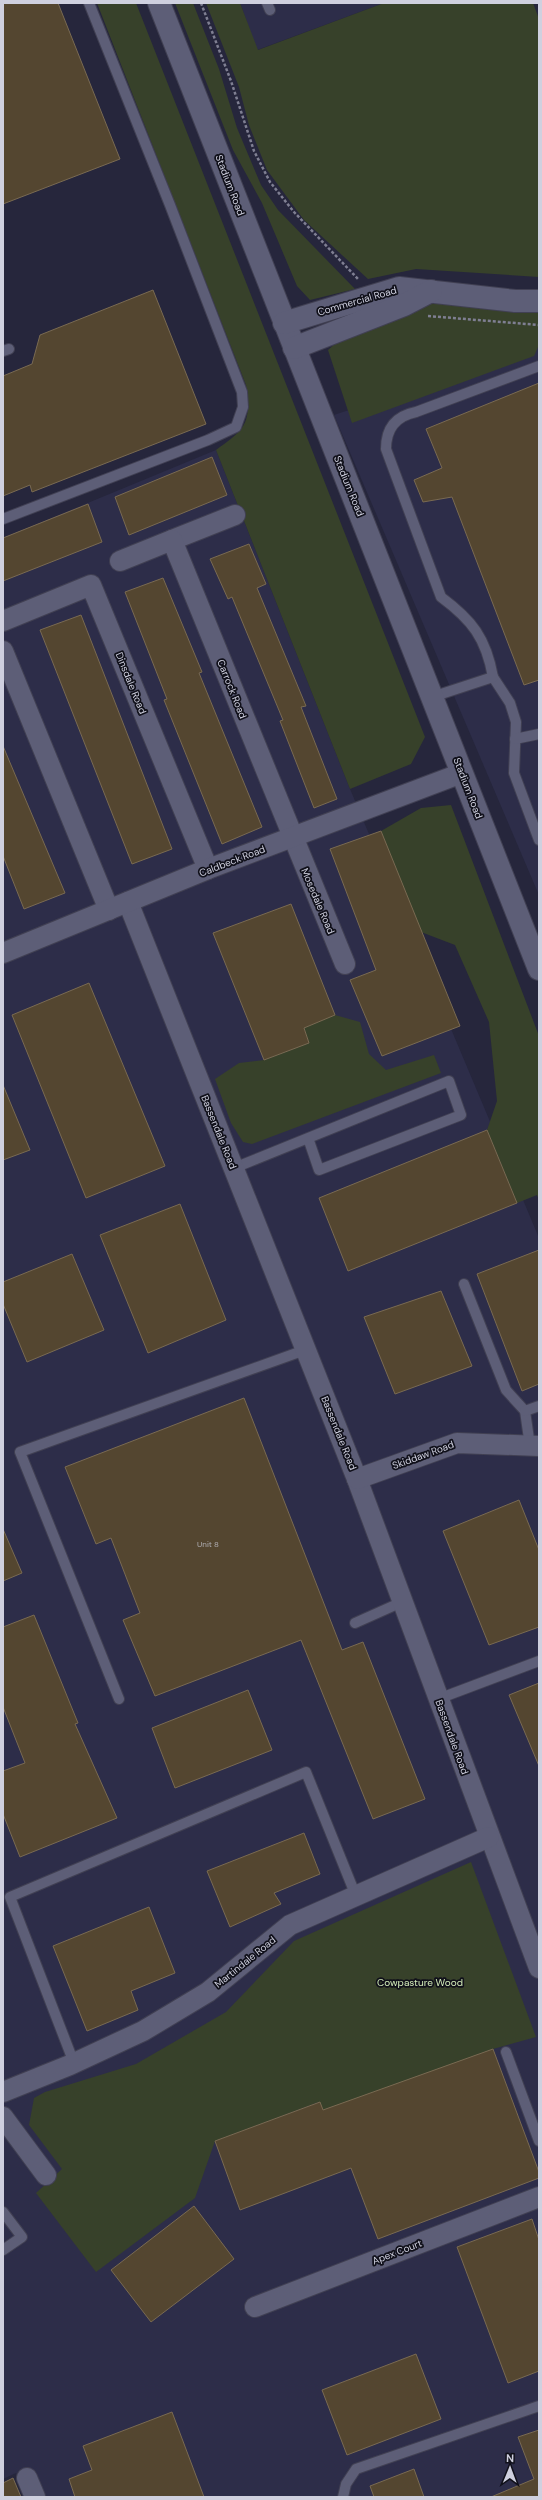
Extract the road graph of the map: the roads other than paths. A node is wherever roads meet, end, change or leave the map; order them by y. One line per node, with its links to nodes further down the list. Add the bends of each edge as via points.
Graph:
1 (89, 3): 9 (lane, via 242,392 243,407 236,427 215,437)
2 (159, 3): 5 (street, Stadium Road)
3 (431, 291): 4 (street, Commercial Road); 5 (street, Commercial Road, via 399,288); 6 (street, Commercial Road, via 404,305)
4 (539, 301)
5 (284, 323): 6 (street, Stadium Road)
6 (294, 348): 15 (street, Stadium Road)
7 (539, 366): 14 (lane, via 406,414 390,428 386,438 386,449 440,597 461,612 478,631 489,654)
8 (236, 515): 10 (street)
9 (3, 519)
10 (172, 540): 11 (street); 19 (street, Carrock Road)
11 (120, 561)
12 (3, 621): 21 (street, Dinsdale Road, via 91,585)
13 (3, 651): 23 (street)
14 (493, 677): 15 (lane); 17 (lane, via 510,703 516,722)
15 (432, 697): 18 (street, Stadium Road)
16 (539, 734): 17 (lane)
17 (515, 739): 20 (lane, via 514,773)
18 (462, 773): 19 (street, Caldbeck Road); 26 (street, Stadium Road)
19 (292, 838): 21 (street, Caldbeck Road); 25 (street, Mosedale Road)
20 (539, 840)
21 (208, 870): 22 (street, Caldbeck Road)
22 (128, 902): 23 (street, Caldbeck Road); 28 (street, Bassendale Road)
23 (109, 910): 24 (street, Caldbeck Road)
24 (3, 953)
25 (345, 964)
26 (539, 969)
27 (308, 1138): 27 (lane, via 449,1081 461,1115 319,1170); 28 (lane)
28 (234, 1168): 30 (street, Bassendale Road)
29 (464, 1284): 32 (lane, via 506,1390)
30 (306, 1350): 34 (street, Bassendale Road); 39 (lane, via 20,1452)
31 (539, 1406): 32 (lane)
32 (525, 1411): 33 (lane)
33 (534, 1446): 34 (street, Skiddaw Road, via 457,1443)
34 (357, 1479): 35 (street, Bassendale Road)
35 (402, 1602): 36 (lane); 38 (street, Bassendale Road)
36 (355, 1623)
37 (539, 1662): 38 (lane)
38 (438, 1699): 40 (street, Bassendale Road)
39 (119, 1700)
40 (489, 1837): 41 (street, Martindale Road); 42 (street, Bassendale Road)
41 (356, 1896): 44 (street, Martindale Road, via 290,1926 208,1992 143,2031); 44 (lane, via 306,1772 10,1897)
42 (538, 1963)
43 (506, 2052): 47 (lane)
44 (74, 2063): 45 (street, Martindale Road)
45 (3, 2092)
46 (3, 2117): 48 (street)
47 (539, 2141)
48 (46, 2175)
49 (539, 2197): 52 (street, Apex Court)
50 (3, 2212): 51 (lane, via 22,2237)
51 (3, 2250)
52 (255, 2307)
53 (539, 2406): 56 (lane, via 356,2469 346,2484)
54 (27, 2478): 55 (street)
55 (35, 2497)
56 (343, 2497)

